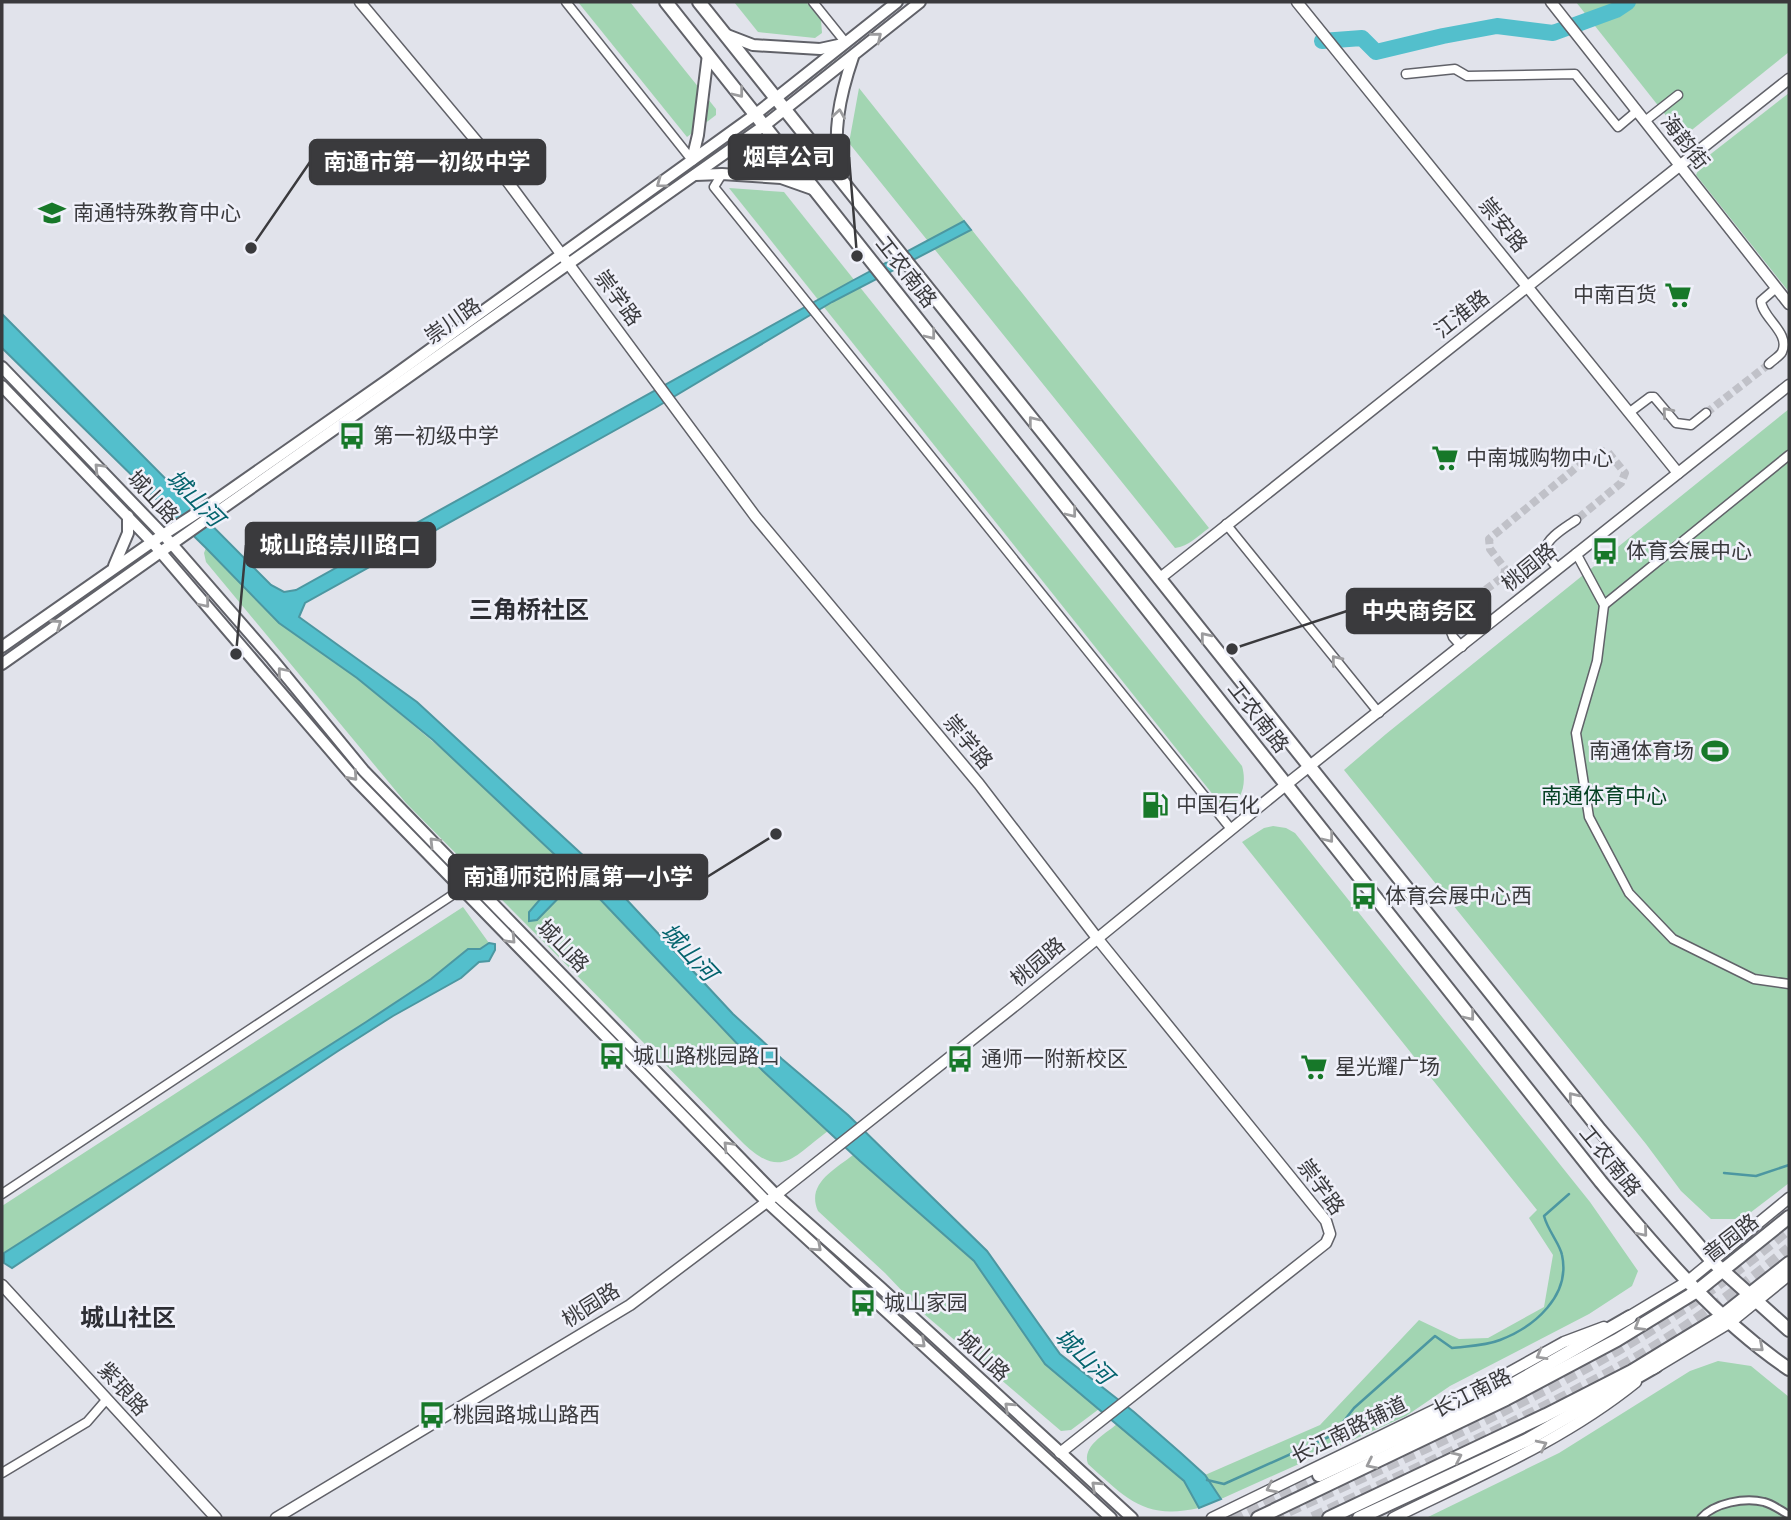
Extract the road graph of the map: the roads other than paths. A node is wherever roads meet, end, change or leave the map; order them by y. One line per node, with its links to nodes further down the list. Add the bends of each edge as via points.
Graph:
1 (359, 2): 29 (street, 崇学路, via 488,155)
2 (566, 2): 23 (street)
3 (666, 2): 12 (main road, 工农南路)
4 (699, 2): 10 (main road, 工农南路)
5 (813, 2): 11 (street)
6 (897, 2): 11 (main road, 崇川路)
7 (920, 2): 13 (main road, 崇川路, one-way to 7)
8 (1297, 2): 30 (street, 崇安路)
9 (1551, 2): 19 (street, 海韵街)
10 (727, 35): 11 (main road, via 753,45 820,49); 17 (main road, 工农南路)
11 (846, 43): 17 (main road, 崇川路)
12 (708, 54): 20 (main road, 工农南路, one-way to 20); 23 (main road)
13 (854, 55): 18 (main road, 崇川路); 26 (main road, one-way to 13, via 835,137)
14 (1406, 74): 19 (street, via 1455,69 1467,76 1575,74 1618,127)
15 (1789, 79): 24 (street, 江淮路)
16 (1678, 95): 21 (street)
17 (776, 98): 18 (main road, 工农南路); 20 (main road, 崇川路)
18 (785, 109): 22 (main road, 崇川路); 26 (main road, 工农南路)
19 (1637, 111): 21 (street, 海韵街)
20 (756, 114): 22 (main road, 工农南路); 23 (main road, 崇川路)
21 (1645, 121): 24 (street, 海韵街)
22 (765, 125): 27 (main road, 崇川路); 28 (main road, 工农南路)
23 (692, 160): 29 (main road, 崇川路, one-way to 29)
24 (1679, 166): 30 (street, 江淮路); 31 (street, 海韵街)
25 (722, 174): 27 (main road); 28 (main road, via 781,178); 59 (street, via 714,187)
26 (838, 175): 50 (main road, 工农南路, one-way to 26)
27 (692, 176): 29 (main road, 崇川路)
28 (815, 190): 58 (main road, 工农南路, one-way to 58)
29 (566, 259): 44 (main road, 崇川路); 62 (street, 崇学路, via 755,516 979,784)
30 (1528, 287): 37 (street, 崇安路); 43 (street, 江淮路)
31 (1776, 288): 32 (street, 海韵街); 33 (street, via 1761,301 1762,307 1785,341 1783,352)
32 (1789, 304)
33 (1769, 364)
34 (2, 367): 44 (main road, 城山路, one-way to 34)
35 (1789, 385): 40 (street, 桃园路)
36 (2, 386): 41 (main road, 城山路)
37 (1629, 412): 38 (street, one-way to 37, via 1691,425 1682,425 1654,397); 40 (street, 崇安路)
38 (1706, 413)
39 (1789, 455): 52 (street)
40 (1678, 473): 47 (street, 桃园路)
41 (128, 516): 45 (main road, 城山路); 49 (main road, via 128,533)
42 (1576, 520): 48 (street, via 1546,547)
43 (1226, 524): 50 (street, 江淮路); 56 (street, one-way to 43)
44 (172, 536): 45 (main road, 崇川路); 46 (main road, 崇川路); 60 (main road, 城山路, one-way to 44, via 364,771)
45 (152, 542): 46 (main road, 城山路); 49 (main road, 崇川路)
46 (160, 551): 55 (main road, 崇川路, one-way to 46); 61 (main road, 城山路, one-way to 61, via 355,779)
47 (1576, 553): 48 (street, 桃园路); 52 (street)
48 (1558, 569): 54 (street, 桃园路)
49 (112, 570): 53 (main road, 崇川路)
50 (1159, 579): 57 (main road, 工农南路, one-way to 50)
51 (1476, 597): 54 (street, via 1448,624)
52 (1604, 605): 63 (street, via 1597,661 1576,733 1589,817 1629,893 1673,939 1754,979)
53 (2, 647)
54 (1462, 647): 56 (street, 桃园路)
55 (2, 664)
56 (1379, 713): 57 (street, 桃园路)
57 (1310, 766): 58 (street, 桃园路); 69 (main road, 工农南路, one-way to 57, via 1600,1130)
58 (1287, 784): 59 (street, 桃园路); 72 (main road, 工农南路, one-way to 72, via 1601,1182)
59 (1231, 829): 62 (street, 桃园路)
60 (472, 881): 61 (street); 65 (main road, 城山路, one-way to 60)
61 (462, 889): 64 (street); 65 (main road, 城山路, one-way to 65)
62 (1097, 938): 65 (street, 桃园路); 80 (street, 崇学路, via 1326,1220 1330,1234 1326,1243)
63 (1789, 984)
64 (2, 1194)
65 (771, 1198): 80 (main road, 城山路, one-way to 65, via 880,1287); 83 (main road, 城山路, one-way to 83); 86 (street, 桃园路, via 630,1305)
66 (1789, 1198): 69 (street)
67 (1789, 1217): 69 (main road, 啬园路)
68 (1789, 1263): 73 (main road)
69 (1717, 1266): 72 (main road, 啬园路); 73 (main road, 工农南路)
70 (1789, 1275): 73 (street)
71 (2, 1286): 79 (street, 紫琅路)
72 (1693, 1286): 74 (street, 长江南路辅道); 75 (main road, 工农南路); 90 (main road, 长江南路, one-way to 90, via 1617,1340 1506,1399)
73 (1753, 1299): 75 (main road); 76 (main road, 工农南路)
74 (1630, 1317): 82 (main road, via 1510,1386); 89 (street, 长江南路辅道, one-way to 89, via 1564,1342 1492,1382)
75 (1726, 1319): 77 (street); 78 (main road, 工农南路, one-way to 78); 91 (main road, one-way to 75, via 1583,1396)
76 (1789, 1330)
77 (1656, 1366): 92 (main road, via 1527,1440); 93 (street, one-way to 77, via 1555,1439)
78 (1789, 1369)
79 (106, 1400): 81 (street, via 87,1422); 85 (street, 紫琅路)
80 (1060, 1453): 88 (main road, 城山路, one-way to 80)
81 (2, 1473)
82 (1319, 1475)
83 (1102, 1513): 87 (main road, 城山路)
84 (1789, 1515): 94 (street, via 1752,1500 1717,1506)
85 (216, 1518)
86 (276, 1518)
87 (1111, 1518)
88 (1132, 1518)
89 (1212, 1518)
90 (1258, 1518)
91 (1329, 1518)
92 (1359, 1518)
93 (1392, 1518)
94 (1701, 1518)

